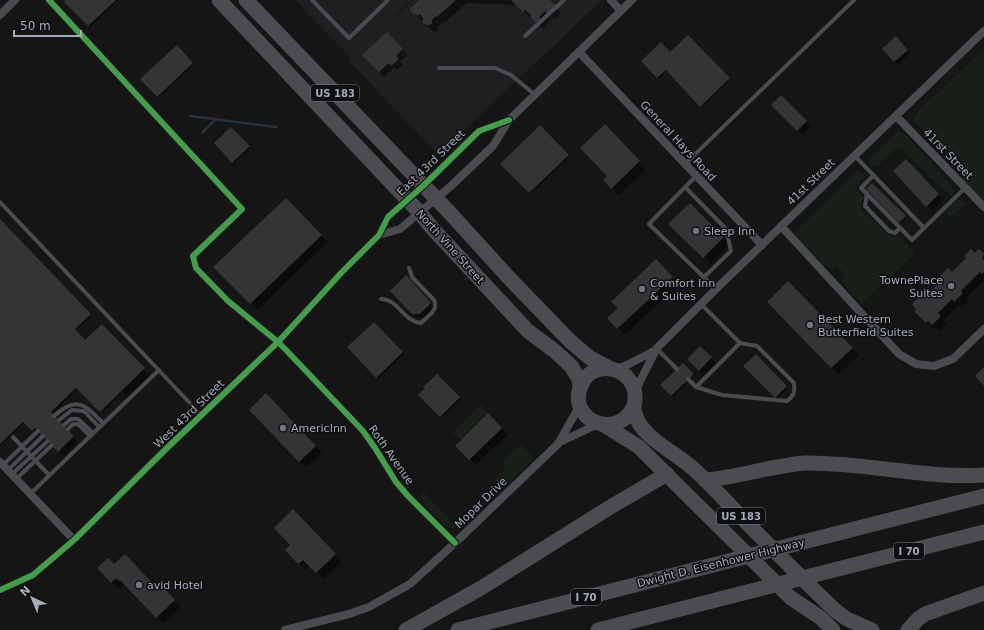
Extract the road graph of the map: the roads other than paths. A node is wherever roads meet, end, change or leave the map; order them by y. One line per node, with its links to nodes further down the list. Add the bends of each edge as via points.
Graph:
1 (15, 0): 12 (street)
2 (49, 0): 44 (street, Roth Avenue, via 242,209 193,256 196,268 228,301)
3 (220, 0): 29 (highway, North Vine Street / US 183)
4 (246, 0): 24 (highway, North Vine Street / US 183)
5 (312, 0): 6 (lane, via 349,38)
6 (388, 0)
7 (564, 0): 14 (lane)
8 (611, 0): 11 (street)
9 (632, 0): 11 (street, East 43rd Street)
10 (854, 0): 21 (lane)
11 (621, 11): 15 (street, East 43rd Street)
12 (0, 15)
13 (984, 31): 18 (street, 41st Street)
14 (525, 36)
15 (579, 52): 17 (street, East 43rd Street); 21 (street, General Hays Road)
16 (439, 68): 17 (lane, via 495,68 511,75)
17 (534, 94): 19 (street, East 43rd Street)
18 (896, 116): 20 (street, 41st Street); 26 (street, 41rst Street)
19 (509, 120): 24 (street, East 43rd Street, via 479,131); 28 (street, East 43rd Street, via 493,146)
20 (854, 156): 23 (lane); 33 (street, 41st Street)
21 (685, 164): 22 (street, General Hays Road)
22 (696, 176): 25 (lane); 37 (street, General Hays Road)
23 (873, 176): 27 (lane, via 861,188); 35 (lane)
24 (423, 186): 28 (highway, North Vine Street / US 183); 29 (street, East 43rd Street)
25 (685, 187): 39 (lane, via 726,229 731,251); 39 (lane, via 649,224)
26 (965, 188): 31 (street, 41rst Street); 35 (lane)
27 (867, 194): 34 (lane); 34 (lane, via 865,206 889,231 895,233)
28 (436, 199): 32 (street, East 43rd Street); 47 (highway, North Vine Street / US 183, via 570,341 590,358)
29 (407, 200): 32 (highway, North Vine Street / US 183); 36 (street, East 43rd Street, via 388,217)
30 (0, 202): 49 (lane)
31 (984, 207)
32 (420, 213): 36 (street, East 43rd Street, via 400,229); 52 (highway, North Vine Street / US 183, via 528,331 571,366 579,379)
33 (781, 226): 37 (street, 41st Street); 43 (street, via 899,354 916,364 934,366 953,359)
34 (900, 228): 35 (lane, via 912,240)
35 (924, 228)
36 (379, 235): 44 (street, West 43rd Street)
37 (762, 245): 40 (street, 41st Street)
38 (409, 268): 41 (lane, via 412,277 434,300 435,309 421,323 417,323 387,299)
39 (704, 277): 40 (lane)
40 (716, 289): 42 (street, 41st Street)
41 (381, 299)
42 (701, 304): 45 (lane); 46 (street, 41st Street)
43 (984, 330)
44 (278, 342): 56 (street, West 43rd Street); 83 (street, Roth Avenue, via 363,432 396,482)
45 (740, 343): 51 (lane); 51 (lane, via 757,346 794,383 795,392 792,397 787,401 722,395)
46 (656, 350): 47 (street, 41st Street); 48 (lane); 53 (street, 41st Street, via 640,381)
47 (613, 369): 52 (highway, via 592,373); 53 (highway, via 631,382)
48 (678, 369)
49 (159, 370): 56 (lane); 58 (lane)
50 (688, 379): 51 (lane)
51 (696, 387)
52 (580, 388): 54 (highway)
53 (634, 400): 59 (highway, via 631,411 622,421 616,424); 78 (highway, US 183, via 636,417 648,435 687,463)
54 (580, 405): 59 (highway, via 590,420); 68 (street, Mopar Drive)
55 (54, 416): 58 (lane, via 62,408 72,404 83,405)
56 (202, 416): 82 (street, West 43rd Street, via 168,446)
57 (59, 420): 61 (lane, via 72,410 83,411)
58 (103, 423): 61 (lane)
59 (601, 424): 68 (street, Mopar Drive); 75 (highway, US 183, via 639,447)
60 (64, 425): 64 (lane, via 71,419 78,419)
61 (99, 427): 64 (lane)
62 (68, 429): 64 (lane, via 73,424 78,424)
63 (38, 431): 70 (lane)
64 (92, 435): 76 (lane)
65 (43, 436): 71 (lane)
66 (13, 437): 70 (lane)
67 (48, 441): 72 (lane)
68 (558, 444): 83 (street, Mopar Drive)
69 (52, 445): 73 (lane)
70 (22, 447): 71 (lane); 74 (lane)
71 (27, 452): 72 (lane); 74 (lane)
72 (31, 456): 73 (lane); 74 (lane)
73 (35, 460): 74 (lane); 76 (lane)
74 (8, 470): 79 (street)
75 (667, 474): 87 (highway, via 481,588); 90 (highway, US 183, via 791,598 821,618)
76 (49, 475): 79 (lane)
77 (984, 476): 78 (highway, via 948,476 837,464 803,463)
78 (705, 480): 91 (highway, US 183, via 836,611)
79 (30, 494): 82 (street)
80 (984, 496): 88 (highway, Dwight D. Eisenhower Highway / I 70)
81 (984, 532): 89 (highway, I 70)
82 (74, 540): 84 (street, West 43rd Street, via 33,575)
83 (455, 543): 86 (street, Mopar Drive, via 410,584 369,607)
84 (0, 590)
85 (984, 593): 92 (highway, via 925,614)
86 (285, 630)
87 (406, 630)
88 (458, 630)
89 (598, 630)
90 (833, 630)
91 (872, 630)
92 (908, 630)

